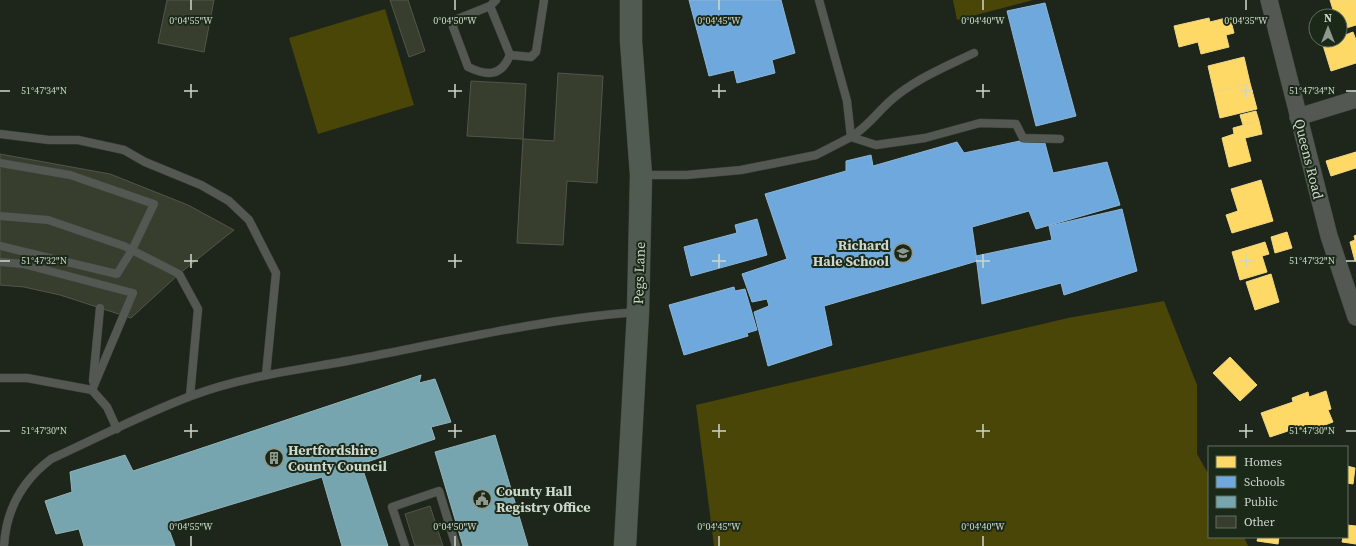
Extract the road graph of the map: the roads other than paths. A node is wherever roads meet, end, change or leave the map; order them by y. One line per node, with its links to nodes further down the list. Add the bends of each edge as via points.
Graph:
1 (496, 0): 6 (lane)
2 (544, 0): 8 (lane, via 536,52 531,57)
3 (631, 0): 15 (main road, Pegs Lane, via 631,41)
4 (819, 0): 12 (lane, via 847,102)
5 (1269, 0): 10 (street, Queens Road)
6 (490, 6): 8 (lane); 8 (lane, via 455,20 453,27 468,67 480,73 493,73 506,66)
7 (974, 53): 12 (lane, via 928,75 889,102 865,128)
8 (510, 55)
9 (1356, 99): 10 (street)
10 (1298, 117): 22 (street, Queens Road, via 1329,236)
11 (0, 134): 23 (lane, via 49,140 78,140 124,150 230,201 249,220 276,273)
12 (851, 137): 13 (lane, via 876,145 925,138 980,123 1016,124 1023,138); 15 (lane, via 816,155 741,170 686,175)
13 (1060, 139)
14 (0, 163): 18 (lane, via 70,175 154,204)
15 (642, 175): 21 (main road, Pegs Lane)
16 (0, 216): 18 (lane, via 48,220)
17 (0, 246): 18 (lane, via 116,274)
18 (132, 250): 26 (lane, via 179,274 198,309)
19 (0, 262): 25 (lane, via 23,264 133,293)
20 (100, 308): 25 (lane)
21 (638, 312): 23 (lane, via 542,322); 31 (main road, Pegs Lane)
22 (1356, 317)
23 (266, 375): 26 (lane)
24 (0, 378): 25 (lane, via 27,378)
25 (92, 390): 27 (lane, via 107,407)
26 (190, 396): 27 (lane)
27 (117, 429): 28 (lane, via 51,459 37,470 23,486 13,504 7,522)
28 (4, 546)
29 (405, 546): 30 (lane, via 392,506 438,491)
30 (456, 546)
31 (625, 546)

